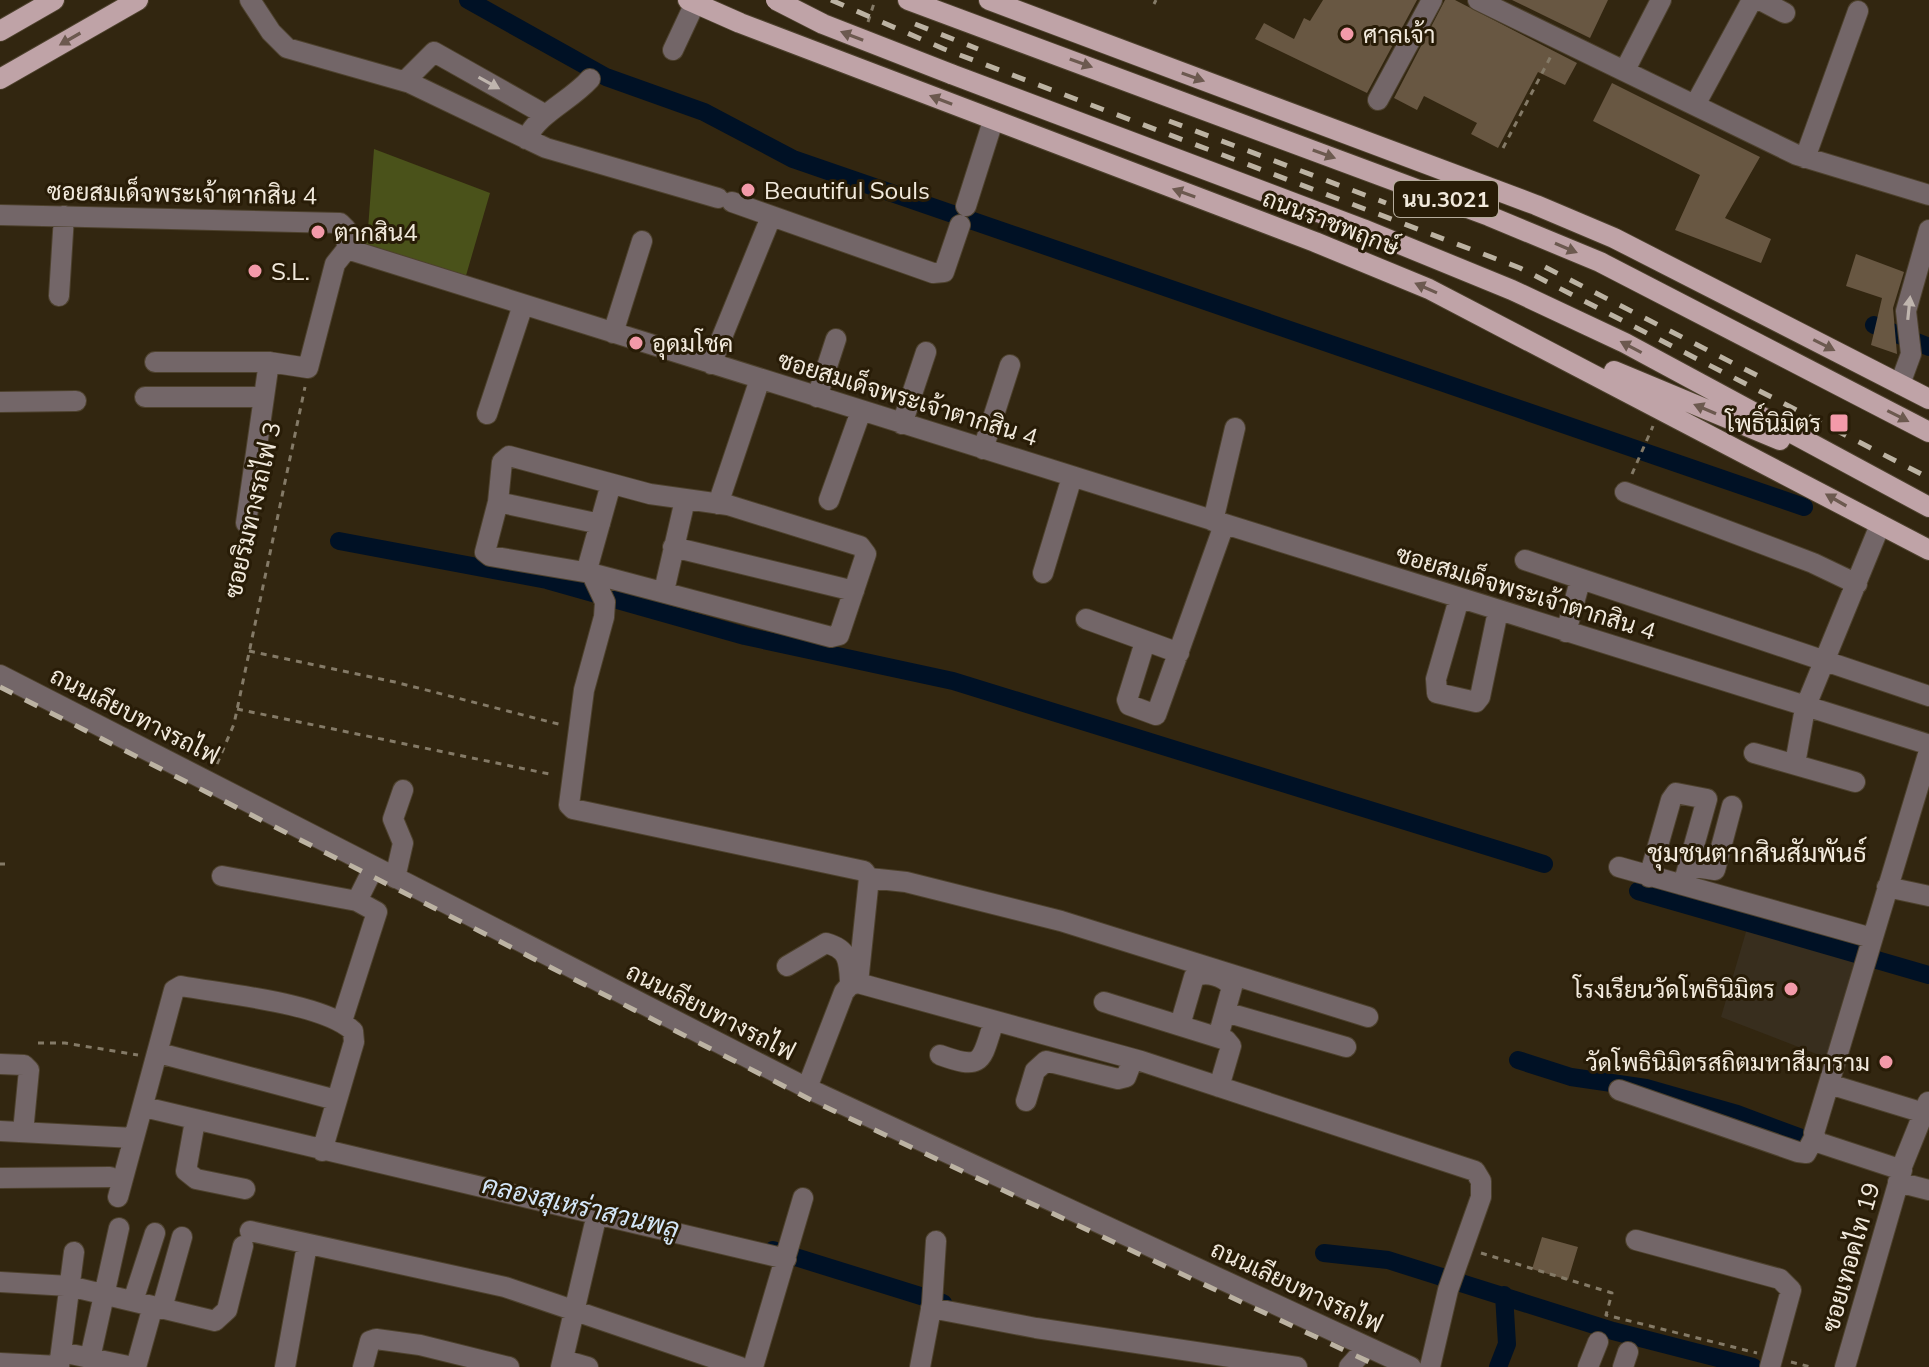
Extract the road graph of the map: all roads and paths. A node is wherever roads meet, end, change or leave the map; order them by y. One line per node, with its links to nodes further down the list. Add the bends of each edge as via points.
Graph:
1 (54, 0): 14 (main road)
2 (138, 0): 22 (main road, one-way to 22)
3 (250, 0): 24 (street, via 287,48)
4 (716, 0): 17 (main road)
5 (776, 0): 69 (main road, ถนนราชพฤกษ์ / นบ.3021, one-way to 5, bridge, via 1625,343 1512,290 823,24)
6 (908, 0): 57 (main road, นบ.3021, one-way to 57, via 1600,262)
7 (989, 0): 39 (main road, นบ.3021, one-way to 39, via 1536,205)
8 (1432, 0): 25 (street)
9 (1478, 0): 19 (street)
10 (1661, 0): 21 (street)
11 (1752, 0): 26 (street)
12 (1760, 0): 16 (street)
13 (692, 2): 17 (main road, ถนนราชพฤกษ์); 20 (street)
14 (34, 6): 18 (main road)
15 (1858, 11): 31 (street)
16 (1785, 13)
17 (740, 23): 28 (main road, ถนนราชพฤกษ์, one-way to 17)
18 (0, 31)
19 (1559, 39): 21 (street); 30 (path)
20 (673, 50)
21 (1625, 70): 26 (street)
22 (0, 79)
23 (590, 79): 27 (street, via 576,95)
24 (405, 81): 27 (street, one-way to 27, via 434,52); 29 (street)
25 (1378, 100)
26 (1695, 105): 31 (street)
27 (544, 114): 29 (street)
28 (993, 121): 35 (street, via 944,272 933,273); 42 (main road, ถนนราชพฤกษ์, one-way to 28, via 1359,259)
29 (526, 139): 35 (street)
30 (1503, 148)
31 (1805, 158): 32 (street)
32 (1929, 195)
33 (0, 215): 34 (street, ซอยสมเด็จพระเจ้าตากสิน 4)
34 (64, 216): 38 (street, ซอยสมเด็จพระเจ้าตากสิน 4, via 340,223 346,229); 40 (street)
35 (771, 217): 48 (street)
36 (1929, 230): 52 (street, one-way to 36, via 1911,354 1906,311)
37 (642, 241): 43 (street)
38 (347, 249): 41 (street, ซอยสมเด็จพระเจ้าตากสิน 4); 50 (street, via 335,264)
39 (1680, 272): 52 (main road, นบ.3021, one-way to 52); 57 (main road)
40 (59, 296)
41 (523, 305): 43 (street, ซอยสมเด็จพระเจ้าตากสิน 4); 61 (street)
42 (1496, 322): 69 (main road, one-way to 42); 80 (main road, ถนนราชพฤกษ์, one-way to 42)
43 (613, 333): 48 (street, ซอยสมเด็จพระเจ้าตากสิน 4)
44 (836, 339): 55 (street)
45 (926, 352): 62 (street)
46 (155, 362): 47 (street)
47 (269, 362): 50 (street); 54 (street)
48 (711, 364): 51 (street, ซอยสมเด็จพระเจ้าตากสิน 4)
49 (1010, 365): 66 (street)
50 (308, 368): 95 (path, ซอยริมทางรถไฟ 3)
51 (760, 379): 55 (street, ซอยสมเด็จพระเจ้าตากสิน 4); 75 (street)
52 (1900, 384): 56 (main road, นบ.3021)
53 (145, 397): 54 (street)
54 (264, 397): 77 (street)
55 (817, 397): 60 (street, ซอยสมเด็จพระเจ้าตากสิน 4)
56 (1929, 399)
57 (1868, 400): 65 (main road, นบ.3021, one-way to 65)
58 (76, 401): 59 (street)
59 (0, 402)
60 (861, 411): 62 (street, ซอยสมเด็จพระเจ้าตากสิน 4); 73 (street)
61 (487, 414)
62 (902, 424): 66 (street, ซอยสมเด็จพระเจ้าตากสิน 4)
63 (1653, 426): 67 (path)
64 (1235, 428): 78 (street)
65 (1929, 432)
66 (983, 449): 68 (street, ซอยสมเด็จพระเจ้าตากสิน 4)
67 (1639, 458)
68 (1072, 477): 78 (street, ซอยสมเด็จพระเจ้าตากสิน 4); 84 (street)
69 (1881, 482): 76 (main road, ถนนราชพฤกษ์ / นบ.3021)
70 (611, 484): 72 (street); 74 (street, via 509,456 502,462); 79 (street)
71 (1625, 492): 86 (street)
72 (685, 500): 75 (street); 81 (street)
73 (829, 500)
74 (498, 502): 79 (street); 87 (street, via 485,552)
75 (718, 504): 89 (street, via 860,546 866,554)
76 (1929, 507)
77 (246, 523)
78 (1218, 523): 90 (street, ซอยสมเด็จพระเจ้าตากสิน 4); 96 (street)
79 (600, 524): 87 (street, via 588,566)
80 (1880, 525): 82 (main road, ถนนราชพฤกษ์); 86 (street)
81 (673, 547): 88 (street); 89 (street)
82 (1929, 550)
83 (1525, 560): 85 (street)
84 (1043, 573)
85 (1580, 581): 93 (street); 97 (street)
86 (1857, 584): 97 (street)
87 (598, 588): 88 (street); 102 (street)
88 (664, 591): 89 (street, via 831,637 839,635)
89 (854, 591)
90 (1459, 599): 91 (street, ซอยสมเด็จพระเจ้าตากสิน 4); 91 (street, via 1436,679 1437,693 1476,702 1480,697)
91 (1498, 611): 93 (street, ซอยสมเด็จพระเจ้าตากสิน 4)
92 (1086, 619): 94 (street)
93 (1566, 632): 100 (street, ซอยสมเด็จพระเจ้าตากสิน 4)
94 (1145, 642): 96 (street); 96 (street, via 1127,700 1151,715 1160,708)
95 (249, 651): 101 (path, ซอยริมทางรถไฟ 3); 102 (path)
96 (1179, 653)
97 (1824, 662): 99 (street); 100 (street)
98 (0, 675): 107 (street, ถนนเลียบทางรถไฟ)
99 (1929, 696)
100 (1805, 708): 104 (street); 110 (street, via 1927,744)
101 (237, 709): 105 (path); 107 (path, ซอยริมทางรถไฟ 3)
102 (578, 729): 105 (street)
103 (1754, 753): 104 (street)
104 (1795, 764): 106 (street)
105 (573, 779): 117 (street, via 569,805 578,813 864,871)
106 (1855, 782)
107 (209, 783): 111 (street, ถนนเลียบทางรถไฟ)
108 (403, 790): 116 (street, via 393,819 403,843)
109 (1707, 799): 114 (street); 114 (street, via 1739,808 1715,870); 115 (street, via 1676,793)
110 (1920, 815): 118 (street)
111 (374, 867): 116 (street, ถนนเลียบทางรถไฟ); 120 (street)
112 (1619, 867): 115 (street)
113 (222, 876): 120 (street)
114 (1686, 876): 115 (street); 121 (street)
115 (1649, 877)
116 (395, 878): 139 (street, ถนนเลียบทางรถไฟ)
117 (869, 878): 123 (street); 126 (street, via 906,882 1061,921)
118 (1887, 887): 119 (street); 121 (street)
119 (1929, 896)
120 (357, 901): 127 (street, via 377,912)
121 (1867, 951): 137 (street)
122 (787, 966): 123 (street, via 826,943 839,947 849,959)
123 (854, 984): 128 (street); 139 (street, via 844,992)
124 (1104, 1002): 129 (street)
125 (1225, 1012): 129 (street, via 1229,982 1201,974 1194,977); 130 (street); 132 (street)
126 (1368, 1017)
127 (342, 1021): 134 (street, via 181,986 174,990); 141 (street, via 353,1031 354,1042)
128 (994, 1021): 133 (street, via 975,1064); 135 (street)
129 (1180, 1025): 130 (street)
130 (1218, 1037): 138 (street, via 1231,1046)
131 (38, 1043): 134 (path)
132 (1346, 1047)
133 (940, 1055)
134 (158, 1056): 141 (street); 144 (street)
135 (1133, 1059): 138 (street); 142 (street, via 1126,1077 1118,1079 1046,1061 1035,1071)
136 (0, 1064): 147 (street, via 29,1070)
137 (1829, 1084): 143 (street); 149 (street)
138 (1219, 1087): 165 (street, via 1475,1171 1481,1197)
139 (807, 1088): 175 (street, ถนนเลียบทางรถไฟ)
140 (1619, 1090): 149 (street, ซอยเทอดไท 19, via 1798,1152)
141 (336, 1100): 150 (street)
142 (1026, 1101)
143 (1926, 1106): 151 (street)
144 (144, 1107): 145 (street); 148 (street)
145 (195, 1121): 150 (street); 154 (street, via 186,1171 196,1179)
146 (0, 1131): 147 (street)
147 (23, 1132): 148 (street)
148 (134, 1138): 156 (street)
149 (1812, 1144): 151 (street, ซอยเทอดไท 19)
150 (323, 1148): 158 (street)
151 (1900, 1175): 155 (street); 195 (street, ซอยเทอดไท 19)
152 (110, 1177): 153 (street)
153 (0, 1178)
154 (245, 1189)
155 (1929, 1190)
156 (118, 1197)
157 (803, 1198): 167 (street)
158 (597, 1214): 167 (street); 173 (street)
159 (119, 1228): 170 (street)
160 (155, 1233): 172 (street)
161 (182, 1237): 172 (street)
162 (1636, 1240): 178 (street, via 1788,1284 1791,1290)
163 (936, 1241): 171 (street)
164 (307, 1245): 172 (street, via 246,1238 221,1319); 173 (street, via 505,1287); 182 (street)
165 (1463, 1247): 178 (path, via 1612,1293 1606,1315); 192 (street)
166 (74, 1252): 169 (street)
167 (787, 1256): 187 (street)
168 (0, 1282): 169 (street)
169 (69, 1286): 170 (street); 177 (street)
170 (102, 1294): 172 (street); 176 (street)
171 (932, 1302): 188 (street); 189 (street, via 1036,1328)
172 (149, 1305): 181 (street)
173 (575, 1309): 180 (street); 186 (street)
174 (1598, 1342): 193 (street)
175 (1367, 1347): 190 (street); 191 (street, ถนนเลียบทางรถไฟ)
176 (90, 1358): 177 (street); 181 (street)
177 (59, 1362): 179 (street)
178 (1771, 1362): 194 (path)
179 (0, 1363)
180 (562, 1364): 185 (street)
181 (135, 1367)
182 (285, 1367)
183 (363, 1367): 184 (street, via 373,1339)
184 (509, 1367)
185 (588, 1367)
186 (740, 1367)
187 (753, 1367)
188 (920, 1367)
189 (1297, 1367)
190 (1349, 1367)
191 (1411, 1367)
192 (1430, 1367)
193 (1588, 1367)
194 (1811, 1367)
195 (1845, 1367)

